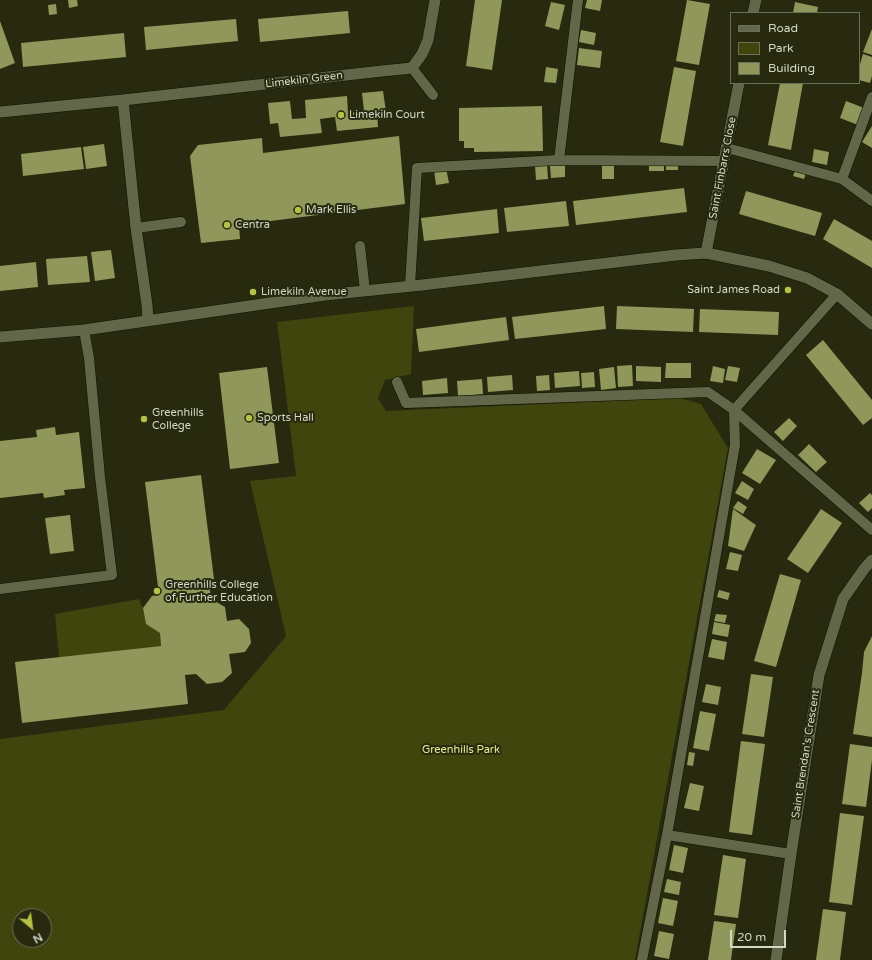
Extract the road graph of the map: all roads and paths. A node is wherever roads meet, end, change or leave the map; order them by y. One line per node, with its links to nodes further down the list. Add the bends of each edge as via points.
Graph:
1 (435, 0): 5 (street, via 428,40)
2 (578, 0): 12 (lane)
3 (756, 0): 4 (street)
4 (753, 12)
5 (412, 68): 7 (lane); 9 (street, Limekiln Green)
6 (739, 84): 11 (street, Saint Finbarrs Close)
7 (433, 95)
8 (872, 97): 14 (lane)
9 (123, 100): 10 (street, Limekiln Green); 17 (street)
10 (0, 112)
11 (727, 148): 13 (street, Saint Finbarrs Close); 14 (lane)
12 (559, 160): 13 (lane); 20 (lane, via 417,168)
13 (724, 161): 19 (street, Saint Finbarrs Close)
14 (842, 179): 15 (lane)
15 (872, 201)
16 (181, 222): 17 (lane)
17 (136, 228): 23 (street)
18 (360, 246): 21 (lane)
19 (706, 252): 20 (street); 22 (street, via 769,266 806,278)
20 (410, 286): 21 (street)
21 (365, 291): 23 (street)
22 (837, 294): 24 (street); 28 (lane)
23 (148, 320): 25 (street)
24 (872, 324)
25 (84, 330): 26 (street); 31 (lane, via 112,576)
26 (0, 337)
27 (397, 382): 28 (lane, via 406,403 708,392)
28 (734, 410): 29 (lane); 32 (lane, via 735,445)
29 (872, 530)
30 (872, 560): 33 (street, Saint Brendan's Crescent, via 843,598 819,675)
31 (0, 589)
32 (667, 835): 33 (lane); 34 (lane)
33 (791, 854): 35 (street, Saint Brendan's Crescent)
34 (642, 960)
35 (776, 960)

